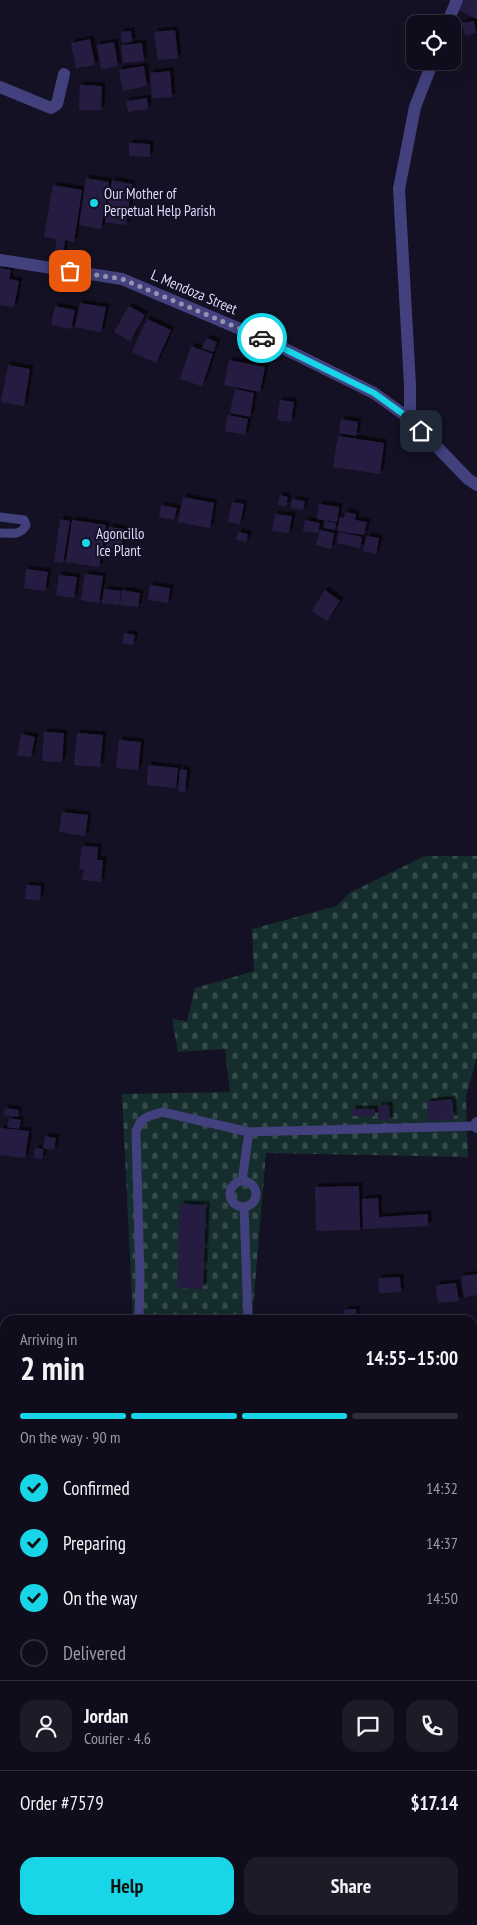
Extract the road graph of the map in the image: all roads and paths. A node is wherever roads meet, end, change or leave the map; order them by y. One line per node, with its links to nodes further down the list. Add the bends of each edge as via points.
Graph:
1 (457, 0): 2 (street)
2 (451, 15)
3 (429, 70): 7 (street, via 415,107 399,189)
4 (64, 74): 5 (street, via 57,104 50,108)
5 (0, 87)
6 (0, 260): 7 (street, L. Mendoza Street, via 122,279 282,347 374,393)
7 (410, 419): 8 (street, L. Mendoza Street)
8 (477, 485)
9 (0, 517): 10 (lane, via 20,518 26,525 24,531 18,533)
10 (0, 533)
11 (477, 1125): 12 (lane)
12 (249, 1132): 13 (lane); 15 (lane, via 162,1112 141,1121 136,1131)
13 (242, 1181): 14 (lane, via 250,1183 256,1197 252,1204); 14 (lane, via 230,1191 236,1206)
14 (244, 1207): 16 (lane)
15 (139, 1315)
16 (248, 1315)

